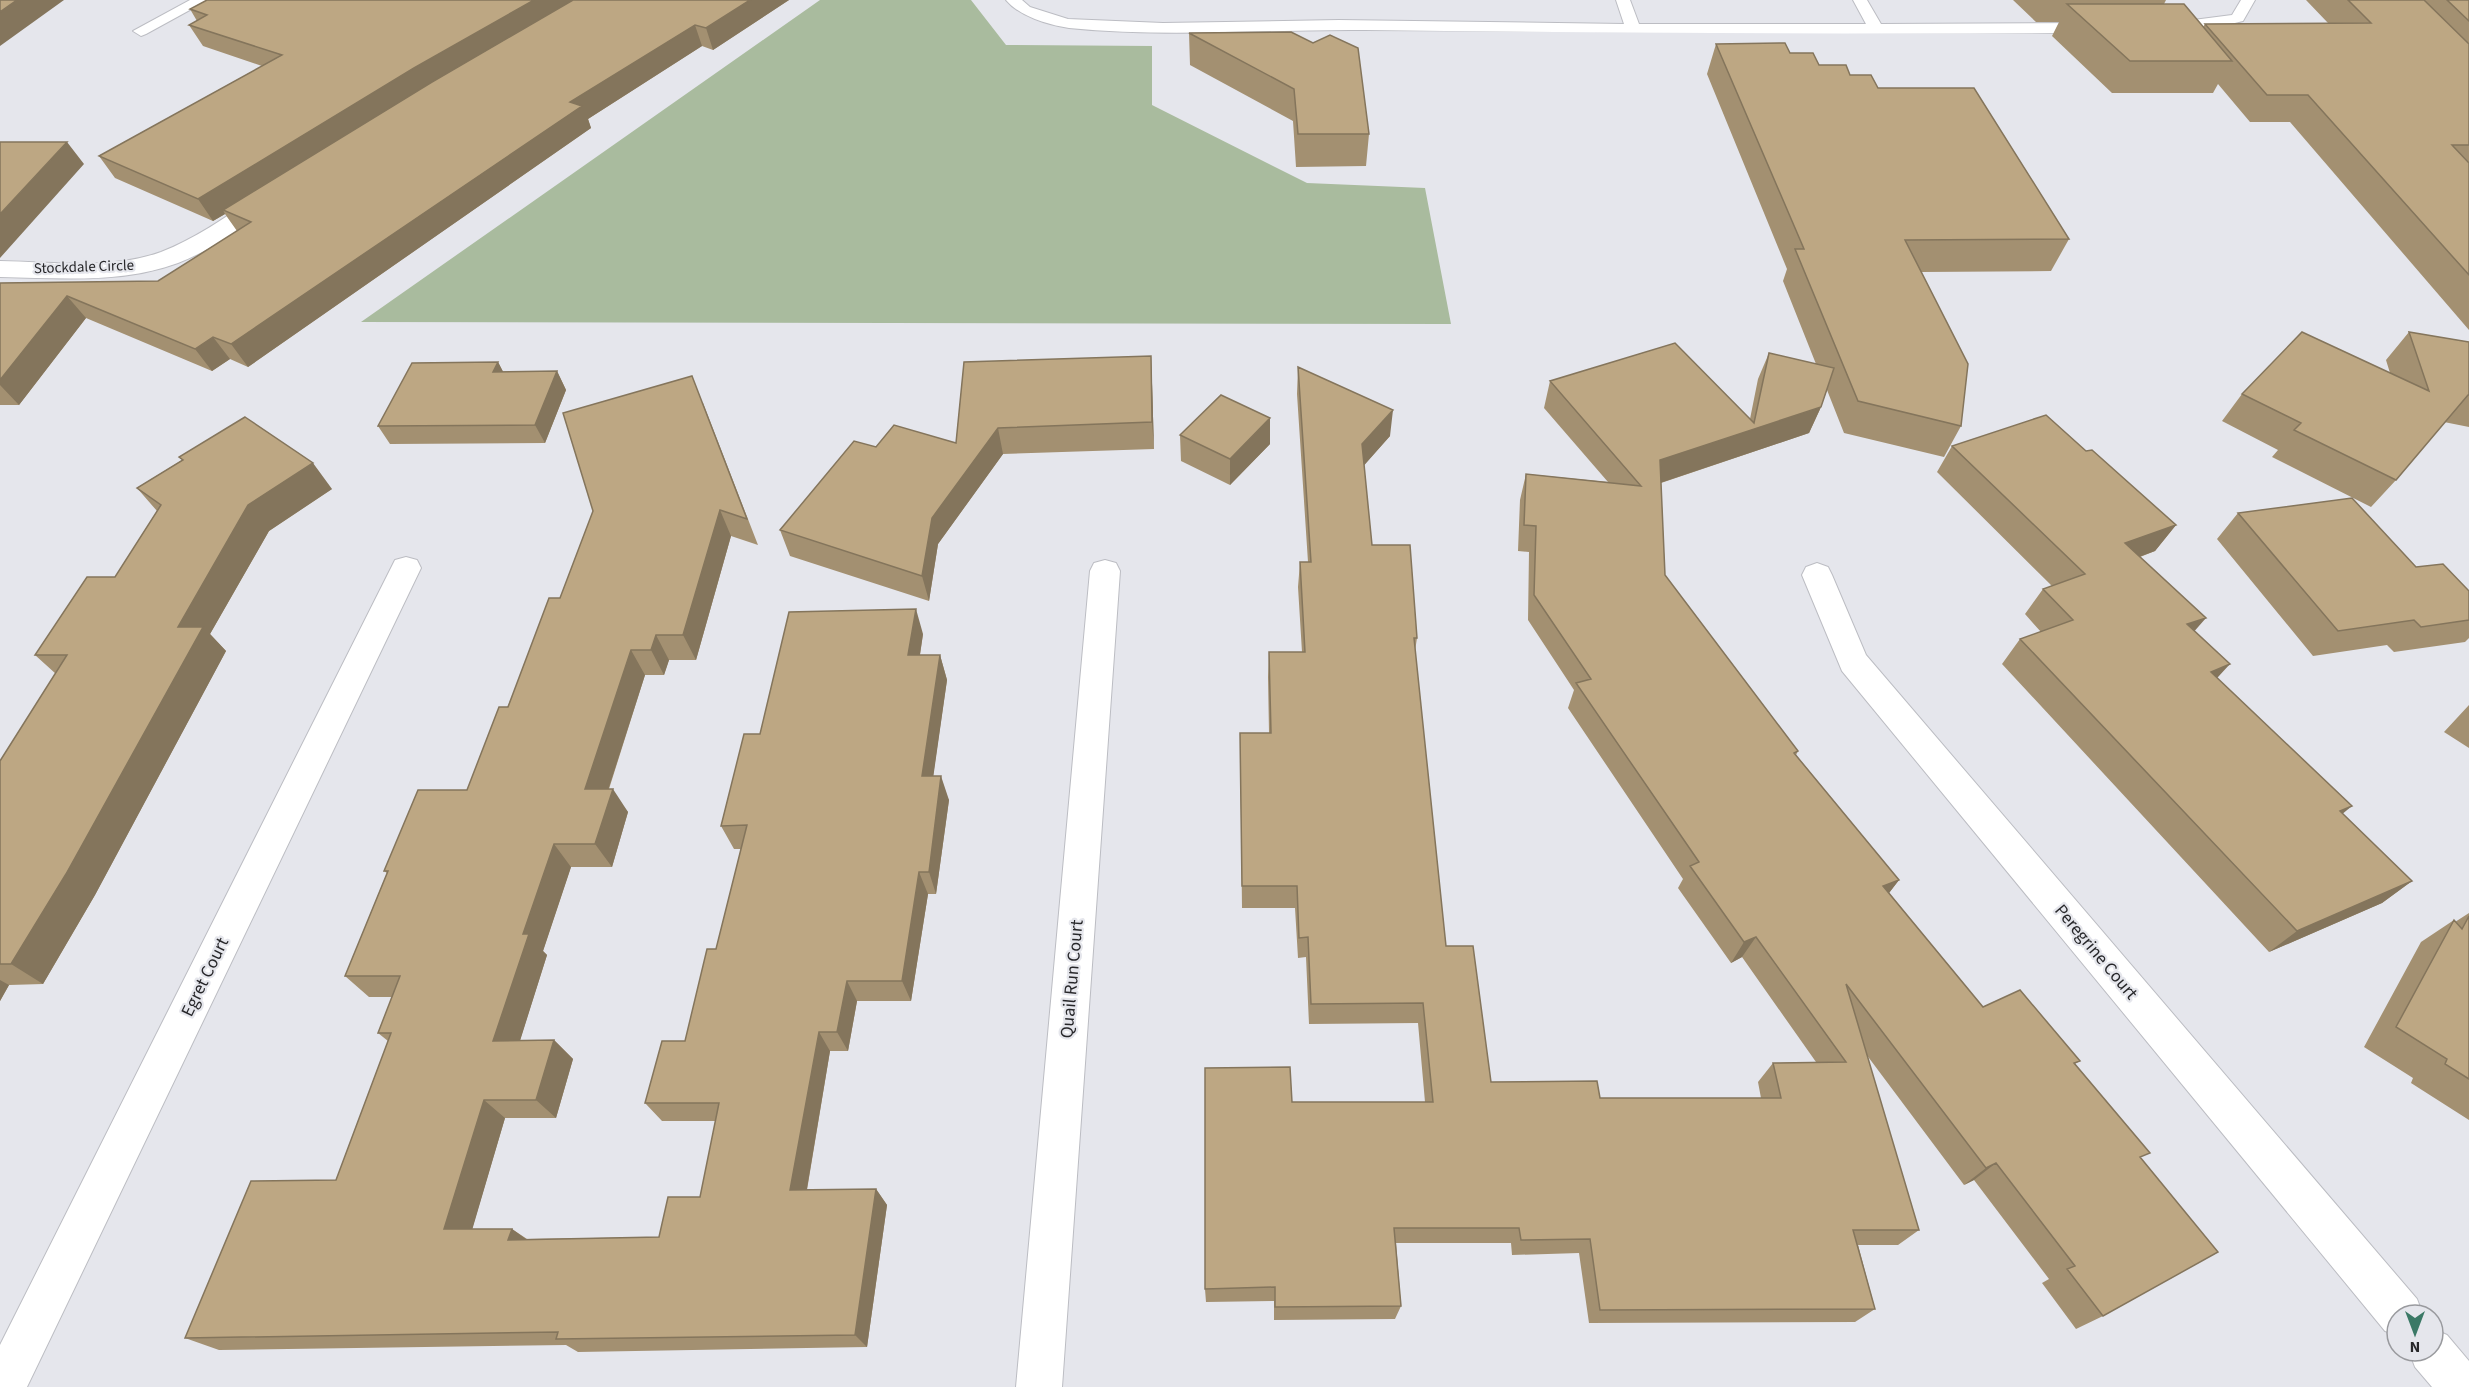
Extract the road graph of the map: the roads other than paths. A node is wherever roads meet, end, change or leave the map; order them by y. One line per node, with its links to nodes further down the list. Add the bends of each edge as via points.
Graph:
1 (201, 0): 10 (lane)
2 (1013, 0): 6 (lane, via 1025,10 1066,23 1153,27)
3 (1623, 0): 6 (lane)
4 (1860, 0): 7 (lane)
5 (2248, 0): 9 (lane, via 2238,18)
6 (1633, 28): 7 (lane)
7 (1876, 28): 8 (lane)
8 (2104, 28)
9 (2159, 28)
10 (141, 31)
11 (291, 186): 12 (street, Stockdale Circle, via 190,249 158,261 105,269)
12 (0, 269)
13 (406, 568): 18 (street, Egret Court)
14 (1105, 571): 19 (street, Quail Run Court)
15 (1816, 575): 16 (street, Peregrine Court, via 1853,662)
16 (2391, 1303)
17 (2441, 1363): 20 (street)
18 (3, 1387)
19 (1039, 1387)
20 (2462, 1387)

